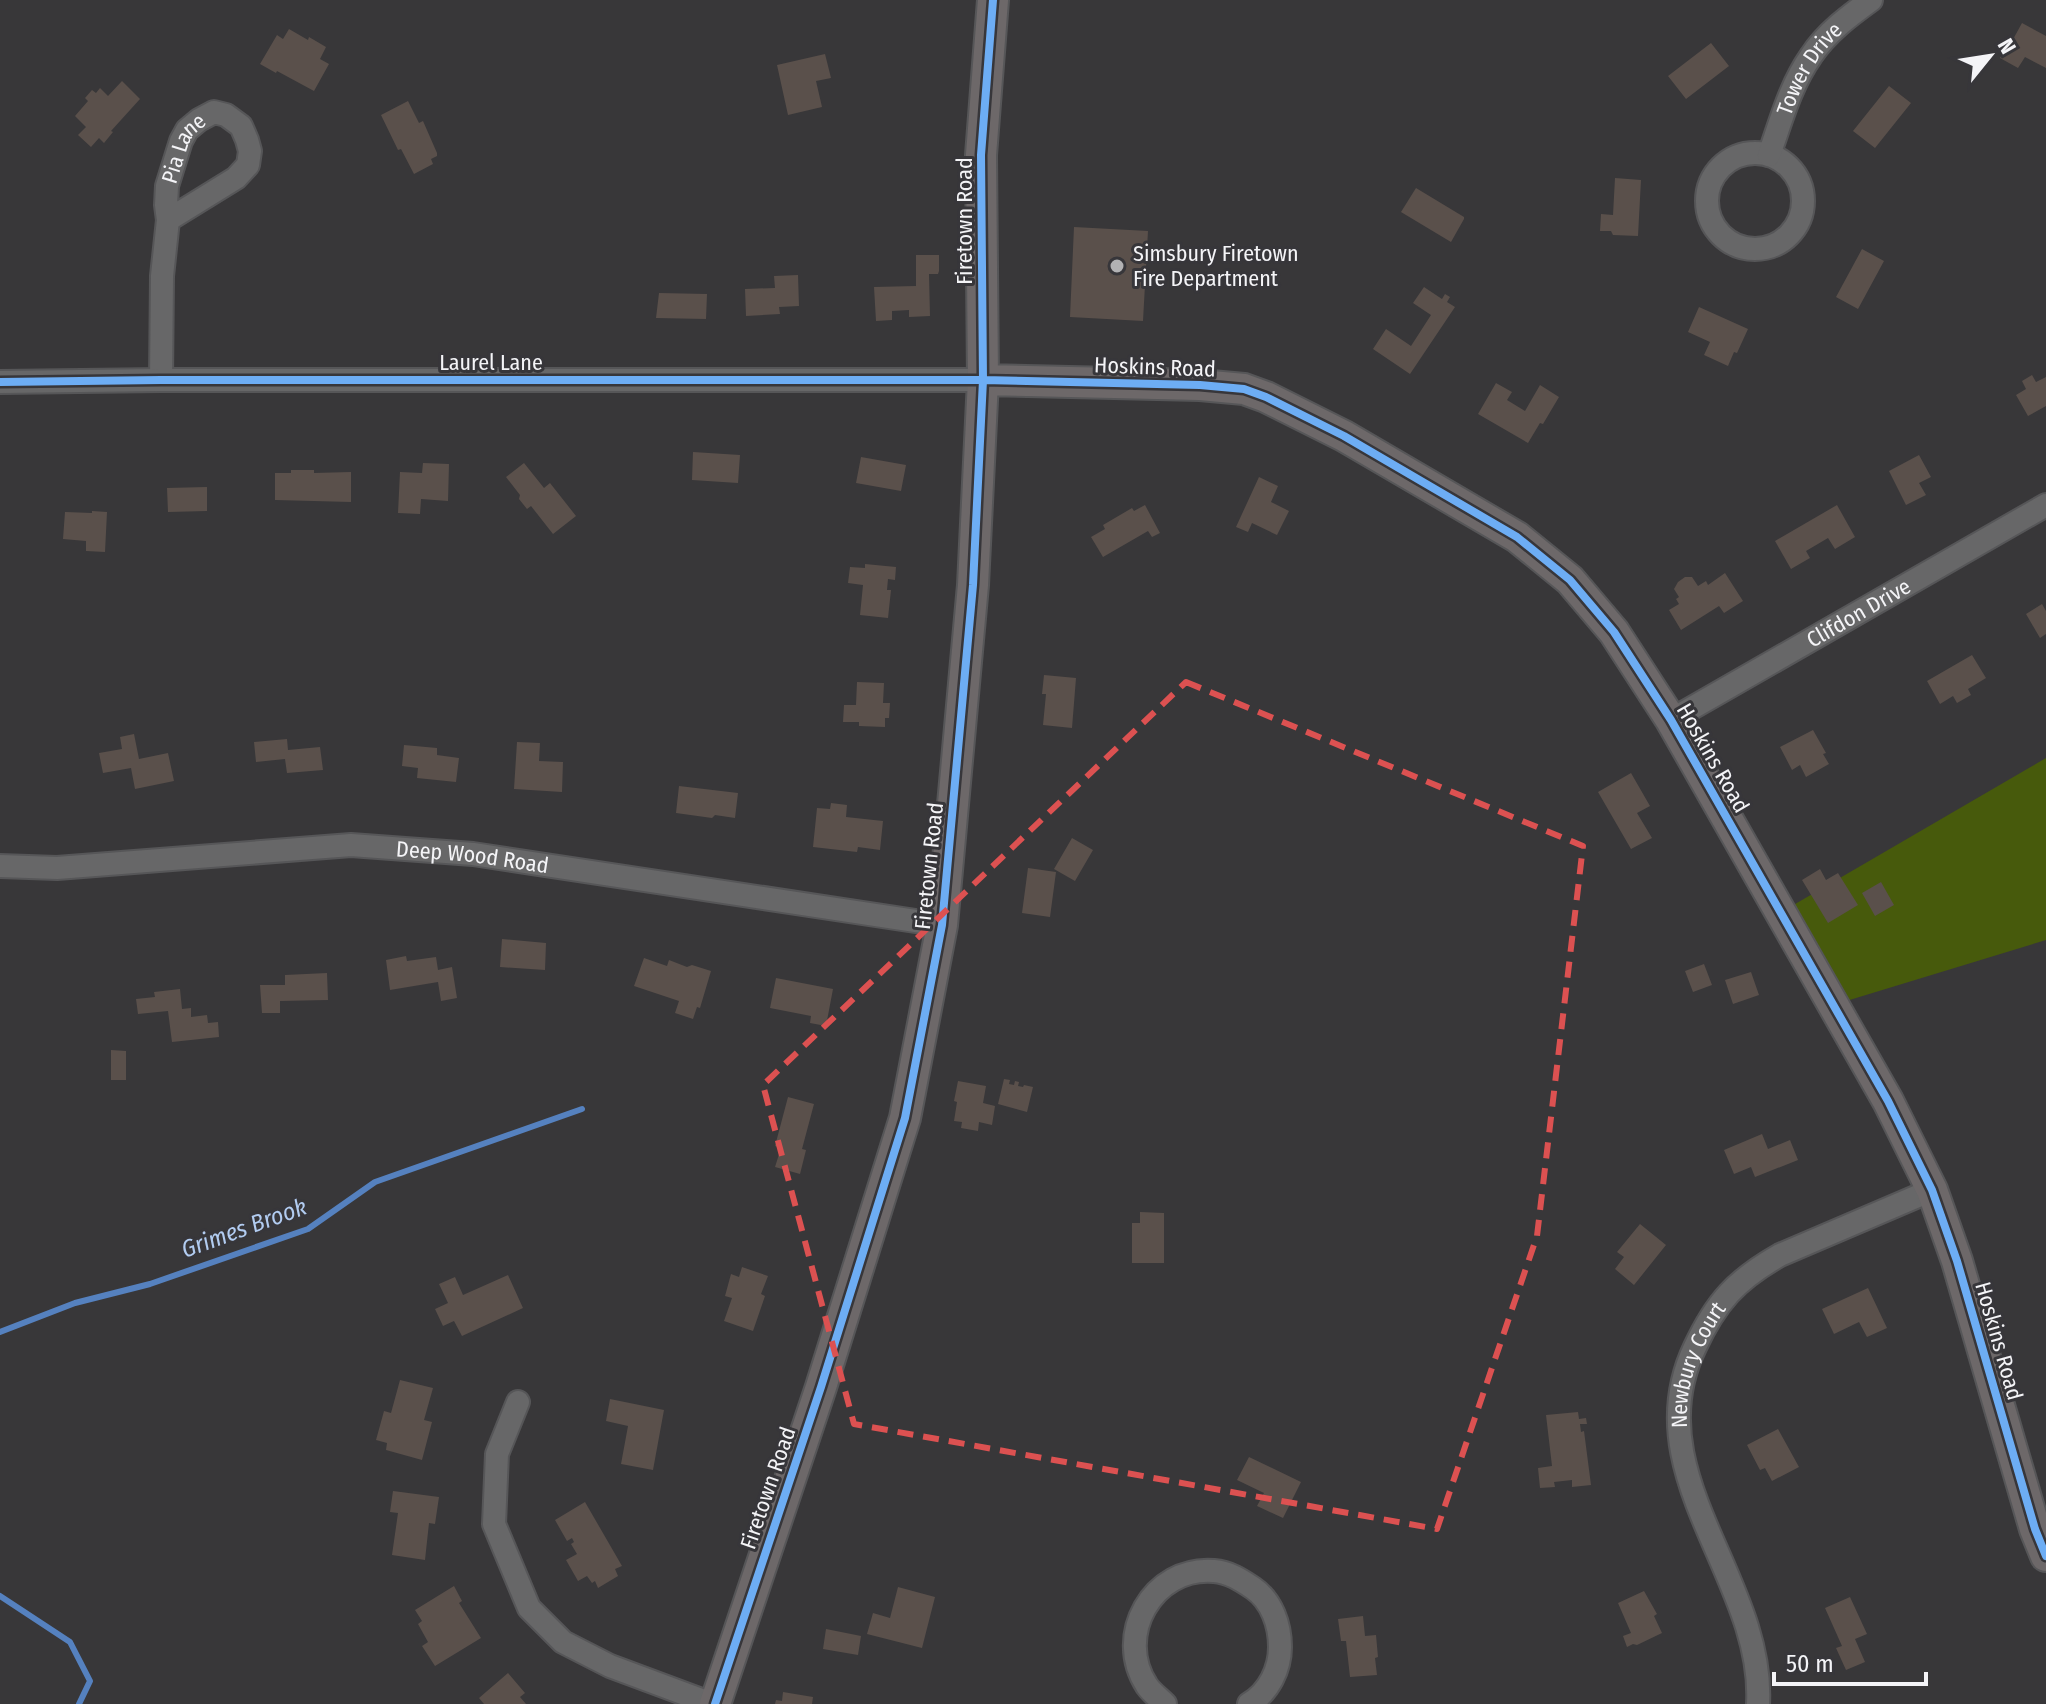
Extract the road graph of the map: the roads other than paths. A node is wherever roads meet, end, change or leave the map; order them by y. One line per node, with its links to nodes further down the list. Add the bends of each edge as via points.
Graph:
1 (993, 0): 6 (street, Firetown Road, via 981,155)
2 (1871, 0): 3 (street, Tower Drive, via 1812,54 1794,84)
3 (1769, 155): 3 (street, via 1796,175 1804,207 1790,237 1776,246 1744,249 1718,233 1706,204 1708,188 1725,163 1754,152)
4 (168, 220): 4 (street, Pia Lane, via 167,186 187,130 214,112 226,115 241,126 250,151 248,165); 5 (street, Pia Lane)
5 (161, 380): 6 (street, Laurel Lane); 7 (street, Laurel Lane)
6 (983, 380): 9 (street, Hoskins Road, via 1244,389 1344,436 1517,537 1570,580 1614,632); 11 (street, Firetown Road, via 973,585)
7 (0, 382)
8 (2046, 505): 9 (street, Clifdon Drive)
9 (1671, 720): 12 (street, Hoskins Road, via 1888,1101)
10 (0, 866): 11 (street, Deep Wood Road, via 57,868 351,845 473,854)
11 (942, 925): 15 (street, Firetown Road, via 905,1118)
12 (1932, 1190): 14 (street, Hoskins Road); 18 (street, Newbury Court, via 1757,1268 1716,1308 1687,1363 1680,1391 1681,1451 1689,1485 1752,1643)
13 (518, 1402): 15 (street, via 497,1454 494,1524 529,1608 563,1642 610,1666)
14 (2046, 1556)
15 (714, 1704)
16 (1165, 1704): 17 (street, via 1148,1688 1137,1666 1138,1619 1169,1582 1215,1571 1258,1591 1273,1611 1280,1634 1280,1658 1271,1681)
17 (1249, 1704)
18 (1758, 1704)

